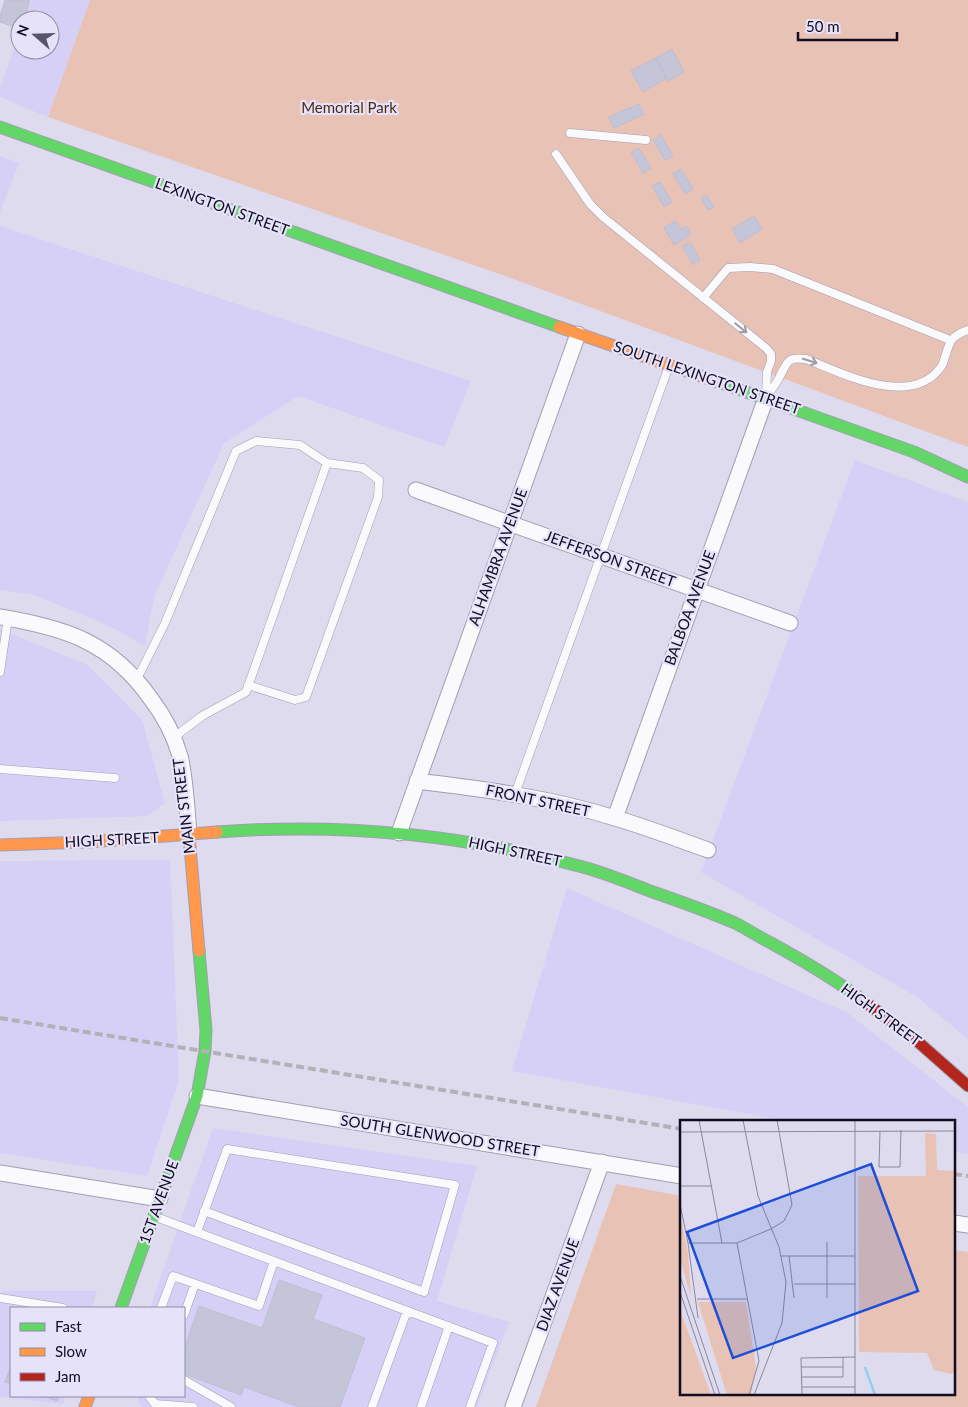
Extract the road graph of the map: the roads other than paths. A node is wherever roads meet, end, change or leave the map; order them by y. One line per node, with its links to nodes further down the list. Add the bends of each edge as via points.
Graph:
1 (0, 127): 5 (main road, LEXINGTON STREET)
2 (570, 133): 3 (lane)
3 (646, 140)
4 (556, 154): 6 (lane, via 590,204 603,217)
5 (444, 286): 8 (main road, SOUTH LEXINGTON STREET)
6 (703, 298): 9 (lane, via 728,268 773,269); 11 (lane, one-way to 11, via 770,354)
7 (968, 330): 9 (lane)
8 (578, 334): 10 (main road, SOUTH LEXINGTON STREET); 15 (street, ALHAMBRA AVENUE)
9 (950, 340): 11 (lane, one-way to 9, via 787,363 796,358 886,387 918,383 942,367)
10 (669, 365): 11 (main road, SOUTH LEXINGTON STREET); 16 (lane)
11 (766, 398): 13 (main road, SOUTH LEXINGTON STREET, via 914,452); 17 (street, BALBOA AVENUE)
12 (327, 463): 21 (lane, via 300,445 256,441 236,451 165,623); 22 (lane); 22 (lane, via 363,468 379,480 378,497 306,697 295,700)
13 (968, 477)
14 (416, 490): 15 (street, JEFFERSON STREET)
15 (510, 523): 16 (street, JEFFERSON STREET); 26 (street, ALHAMBRA AVENUE)
16 (600, 555): 17 (street, JEFFERSON STREET); 27 (lane)
17 (697, 590): 19 (street, JEFFERSON STREET); 28 (street, BALBOA AVENUE)
18 (4, 618): 20 (lane); 21 (street, MAIN STREET, via 42,625 88,641)
19 (790, 623)
20 (0, 672)
21 (137, 679): 23 (street, MAIN STREET)
22 (248, 685): 23 (lane, via 246,692 202,716)
23 (174, 738): 30 (street, MAIN STREET, via 183,770)
24 (0, 769): 25 (lane)
25 (115, 778)
26 (417, 781): 27 (street, FRONT STREET); 29 (street)
27 (515, 794): 28 (street, FRONT STREET)
28 (615, 818): 32 (street, FRONT STREET)
29 (399, 833): 30 (main road, HIGH STREET, via 270,829); 33 (main road, HIGH STREET, via 469,842 581,866 736,924 850,991 917,1041)
30 (189, 835): 31 (main road, HIGH STREET); 34 (main road, MAIN STREET, via 206,1030)
31 (0, 845)
32 (708, 850)
33 (968, 1086)
34 (197, 1096): 35 (street, SOUTH GLENWOOD STREET); 38 (main road, 1ST AVENUE)
35 (602, 1162): 37 (street, SOUTH GLENWOOD STREET); 58 (street, DIAZ AVENUE)
36 (0, 1174): 38 (street)
37 (680, 1176)
38 (160, 1200): 40 (main road, 1ST AVENUE)
39 (204, 1211): 39 (lane, via 227,1149 455,1185 424,1292); 41 (lane)
40 (154, 1216): 41 (lane); 46 (main road, 1ST AVENUE)
41 (196, 1232): 42 (lane)
42 (274, 1261): 43 (lane, via 259,1306); 48 (lane)
43 (195, 1284): 47 (lane, via 173,1276); 49 (lane)
44 (0, 1298): 45 (lane)
45 (57, 1307)
46 (121, 1307)
47 (161, 1307)
48 (407, 1311): 50 (lane); 55 (lane)
49 (185, 1312)
50 (449, 1326): 56 (lane); 57 (lane, via 493,1343)
51 (185, 1381): 54 (lane)
52 (150, 1397): 53 (lane, via 155,1404)
53 (193, 1407)
54 (231, 1407)
55 (372, 1407)
56 (421, 1407)
57 (470, 1407)
58 (513, 1407)

